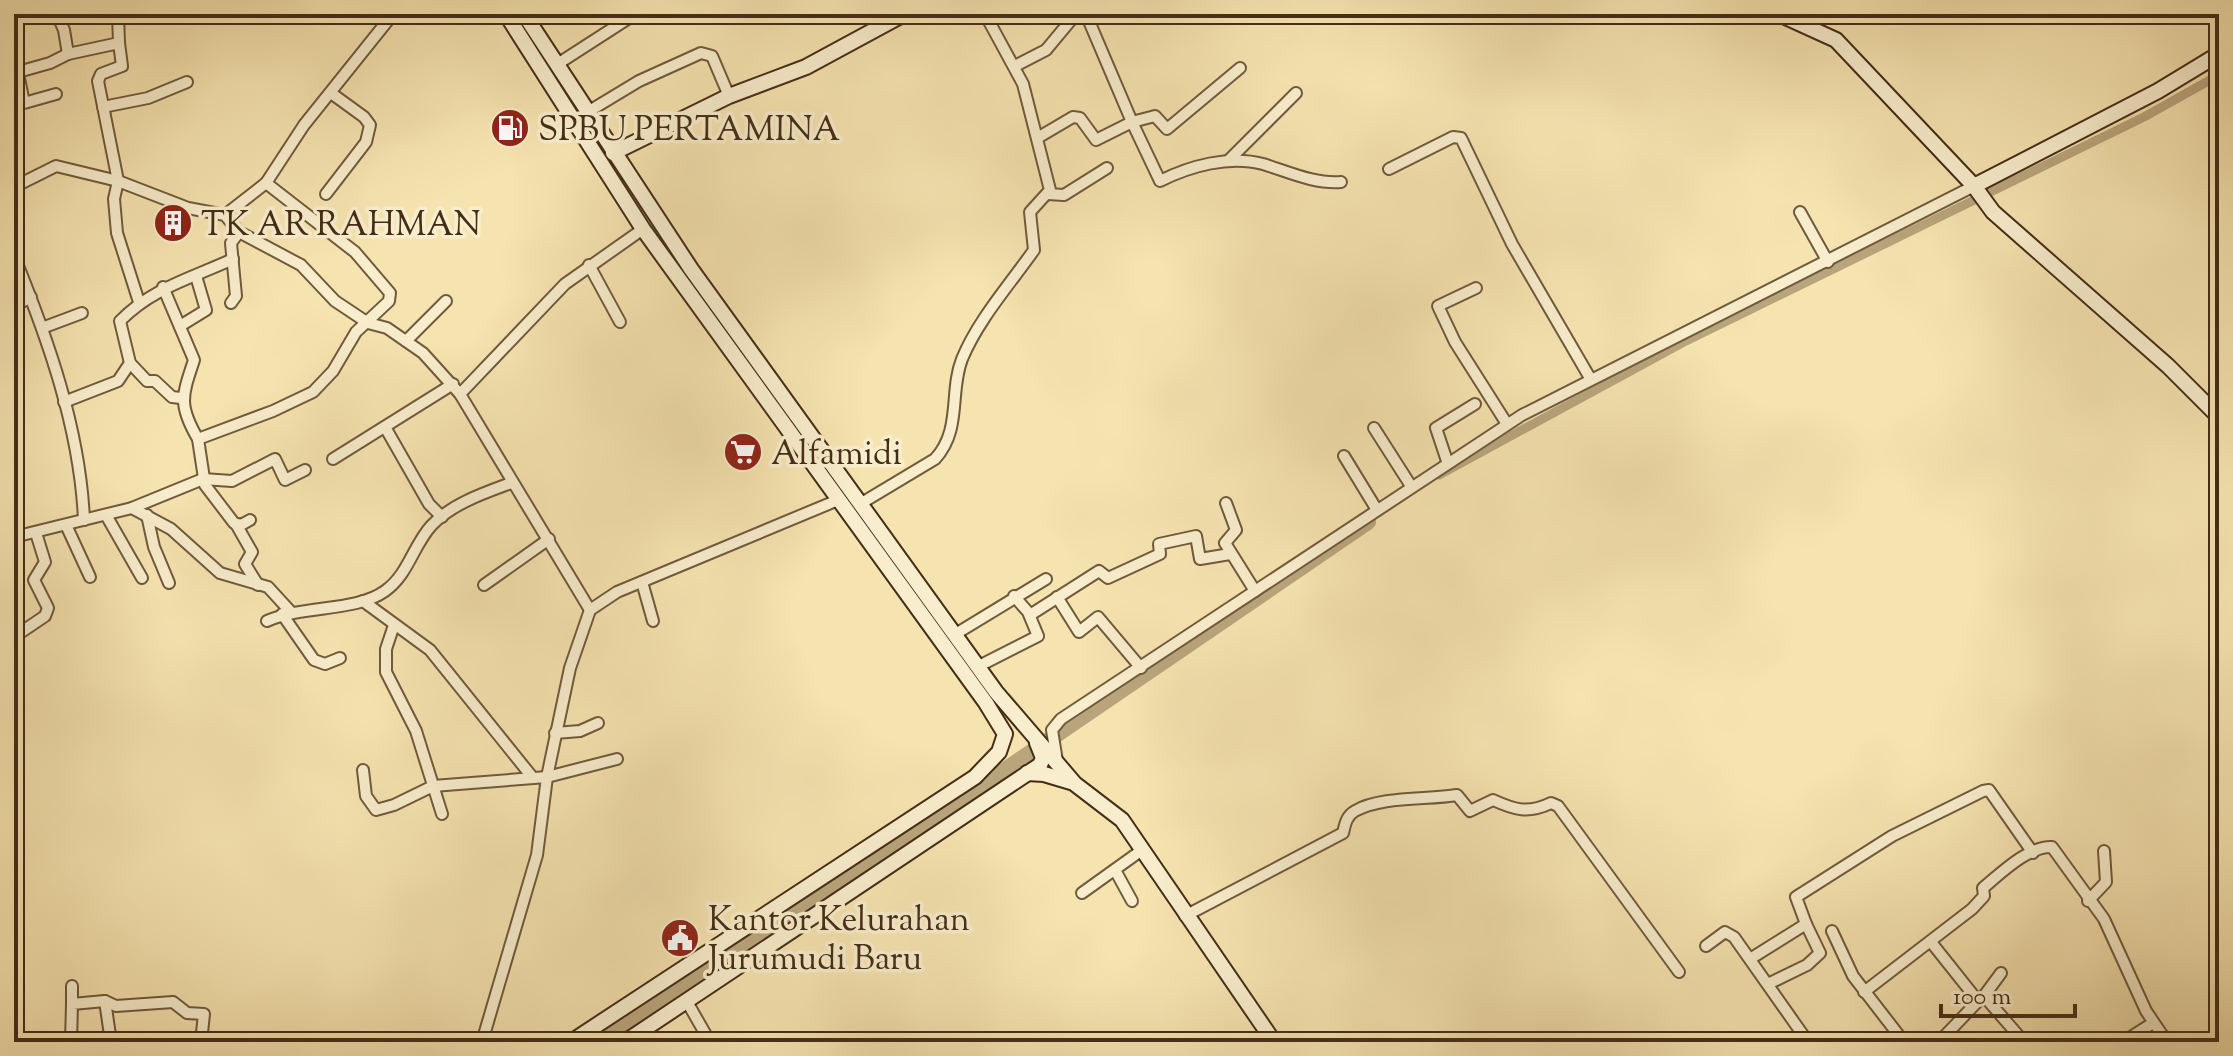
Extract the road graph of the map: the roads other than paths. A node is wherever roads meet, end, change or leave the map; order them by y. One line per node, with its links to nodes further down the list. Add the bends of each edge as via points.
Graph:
1 (57, 14): 14 (street)
2 (118, 14): 12 (street)
3 (393, 14): 21 (street)
4 (506, 14): 42 (main road)
5 (524, 14): 16 (main road)
6 (904, 14): 24 (main road, via 806,67)
7 (985, 14): 17 (street)
8 (1076, 14): 17 (street, via 1046,50)
9 (1086, 14): 27 (street)
10 (1779, 14): 37 (main road, via 1836,40)
11 (632, 16): 16 (street)
12 (119, 43): 14 (street); 25 (street, via 122,66 99,76)
13 (14, 53): 19 (street)
14 (68, 54): 19 (street)
15 (2219, 54): 37 (main road)
16 (556, 65): 26 (main road)
17 (1015, 66): 28 (street)
18 (1240, 68): 27 (street, via 1167,129 1155,116)
19 (18, 72): 23 (street, via 24,103)
20 (187, 82): 25 (street, via 148,98)
21 (331, 93): 35 (street); 38 (street, via 370,125 366,142)
22 (1296, 93): 30 (street)
23 (56, 94)
24 (729, 96): 26 (street, via 712,56 701,53); 29 (main road)
25 (103, 107): 33 (street)
26 (586, 113): 29 (main road)
27 (1132, 122): 28 (street, via 1096,140 1080,118 1073,117); 30 (street, via 1160,181 1186,168)
28 (1039, 137): 39 (street)
29 (613, 153): 62 (main road)
30 (1228, 161): 34 (street, via 1258,163 1324,183)
31 (1107, 168): 39 (street, via 1064,195)
32 (1389, 169): 65 (street, via 1453,137 1461,138 1512,244)
33 (118, 181): 36 (street, via 56,166); 41 (street, via 188,208); 53 (street, via 117,233)
34 (1341, 182)
35 (266, 183): 41 (street); 58 (street, via 355,252 387,287 389,301)
36 (14, 187)
37 (1979, 193): 46 (street); 73 (main road)
38 (326, 194)
39 (1048, 194): 87 (street, via 1030,212 1034,250 961,361 955,417 944,449)
40 (1800, 212): 46 (street)
41 (225, 215): 43 (street)
42 (643, 229): 47 (street); 63 (main road)
43 (239, 232): 45 (street, via 231,243); 58 (street, via 301,265 335,301)
44 (14, 256): 51 (street)
45 (233, 259): 48 (street); 54 (street, via 236,296)
46 (1828, 262): 65 (street)
47 (589, 265): 57 (street); 67 (street)
48 (196, 276): 49 (street); 59 (street, via 206,310)
49 (163, 287): 53 (street); 59 (street)
50 (1476, 288): 74 (street, via 1438,306)
51 (31, 297): 55 (street); 60 (street)
52 (446, 301): 61 (street)
53 (139, 302): 64 (street, via 120,321)
54 (231, 303)
55 (14, 306)
56 (82, 313): 60 (street)
57 (620, 322)
58 (368, 323): 61 (street); 77 (street, via 313,392)
59 (180, 326): 68 (street, via 194,360)
60 (42, 328): 69 (street)
61 (406, 341): 66 (street)
62 (746, 343): 63 (main road); 70 (main road)
63 (732, 353): 72 (main road)
64 (130, 363): 68 (street, via 147,381); 69 (street, via 118,381)
65 (1590, 378): 74 (street)
66 (453, 384): 67 (street); 75 (street)
67 (460, 394): 83 (street)
68 (181, 398): 77 (street)
69 (64, 402): 93 (street)
70 (788, 403): 72 (main road); 87 (main road)
71 (1475, 404): 80 (street, via 1436,428)
72 (775, 414): 85 (main road)
73 (2219, 417)
74 (1507, 424): 80 (street)
75 (385, 427): 79 (street); 92 (street, via 429,504)
76 (1374, 428): 84 (street)
77 (198, 439): 82 (street)
78 (1344, 456): 89 (street)
79 (333, 459)
80 (1447, 461): 84 (street)
81 (305, 470): 82 (street, via 285,480 275,459 232,481)
82 (203, 479): 88 (street); 95 (street)
83 (511, 483): 92 (street); 99 (street)
84 (1411, 486): 89 (street)
85 (838, 500): 104 (street); 147 (main road, via 1005,734 999,752 975,777)
86 (1226, 503): 100 (street, via 1236,530 1225,543)
87 (860, 504): 118 (main road)
88 (132, 508): 90 (street); 91 (street)
89 (1377, 510): 108 (street, via 1308,550)
90 (106, 515): 93 (street); 102 (street)
91 (147, 515): 105 (street); 106 (street, via 220,573)
92 (442, 517): 111 (street, via 430,526 398,580)
93 (84, 520): 96 (street)
94 (250, 520): 95 (street)
95 (236, 524): 106 (street, via 252,552 245,564)
96 (66, 525): 97 (street); 101 (street)
97 (36, 533): 98 (street); 119 (street, via 45,562 34,580 48,608 45,616)
98 (14, 537)
99 (549, 539): 107 (street); 112 (street)
100 (1230, 554): 108 (street); 110 (street, via 1200,559 1196,536 1174,539 1159,544 1160,554 1108,578 1099,571)
101 (90, 577)
102 (142, 578)
103 (1046, 579): 109 (street)
104 (642, 582): 112 (street); 116 (street)
105 (169, 583)
106 (258, 585): 113 (street, via 273,591)
107 (484, 585)
108 (1255, 591): 122 (street)
109 (1014, 596): 114 (street); 118 (street)
110 (1057, 597): 114 (street); 122 (street, via 1079,632 1098,617)
111 (363, 601): 113 (street); 117 (street)
112 (590, 610): 124 (street)
113 (286, 613): 115 (street); 120 (street, via 314,660 325,664)
114 (1030, 615): 121 (street, via 1038,636)
115 (267, 621)
116 (653, 621)
117 (394, 625): 130 (street, via 446,667); 132 (street, via 386,672 416,731)
118 (954, 635): 121 (main road)
119 (14, 637)
120 (340, 658)
121 (977, 667): 125 (main road)
122 (1141, 668): 125 (street, via 1061,719)
123 (598, 723): 124 (street)
124 (555, 733): 129 (street)
125 (1040, 743): 128 (main road, via 1040,765); 131 (main road)
126 (617, 759): 129 (street)
127 (363, 770): 132 (street, via 366,796 376,810)
128 (1027, 773): 131 (main road); 153 (main road)
129 (547, 777): 130 (street); 161 (street, via 537,855)
130 (533, 778): 132 (street)
131 (1075, 784): 134 (main road, via 1122,820)
132 (433, 786): 133 (street)
133 (442, 814)
134 (1142, 850): 137 (street); 141 (main road)
135 (2104, 851): 140 (street, via 2106,882)
136 (2033, 853): 140 (street, via 2052,847); 142 (street, via 1989,790 1983,791 1892,836 1796,897); 144 (street, via 1983,888 1980,901)
137 (1115, 870): 138 (street); 139 (street)
138 (1082, 893)
139 (1132, 901)
140 (2088, 901): 157 (street, via 2104,919)
141 (1185, 916): 148 (street, via 1343,833 1354,811 1409,798 1457,795 1470,811 1493,800 1518,811 1551,803); 165 (main road)
142 (1806, 924): 146 (street); 150 (street, via 1820,953)
143 (1832, 931): 152 (street)
144 (1931, 942): 152 (street); 154 (street)
145 (1706, 946): 146 (street, via 1725,932)
146 (1750, 959): 150 (street)
147 (682, 970): 153 (main road); 162 (main road)
148 (1679, 972)
149 (2001, 973): 154 (street)
150 (1768, 984): 166 (street)
151 (72, 986): 156 (street)
152 (1864, 992): 167 (street)
153 (692, 993): 163 (main road); 164 (street)
154 (1981, 998): 168 (street); 169 (street)
155 (105, 1001): 156 (street); 159 (street); 160 (street, via 116,1006 173,1002 187,1013 204,1014)
156 (72, 1004): 158 (street)
157 (2153, 1023): 170 (street); 171 (street)
158 (71, 1042)
159 (111, 1042)
160 (201, 1042)
161 (482, 1042)
162 (571, 1042)
163 (625, 1042)
164 (710, 1042)
165 (1274, 1042)
166 (1808, 1042)
167 (1904, 1042)
168 (1939, 1042)
169 (2024, 1042)
170 (2123, 1042)
171 (2167, 1042)

